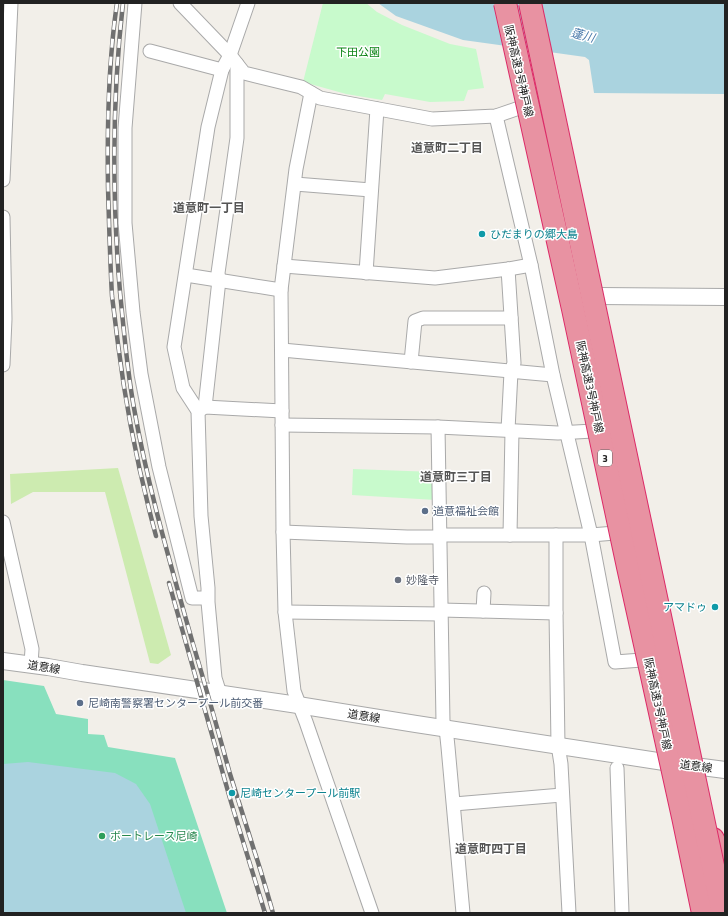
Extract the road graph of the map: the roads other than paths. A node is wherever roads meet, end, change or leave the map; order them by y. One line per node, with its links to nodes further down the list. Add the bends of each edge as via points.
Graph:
1 (11, 3): 14 (street)
2 (135, 3): 48 (street, via 125,128 125,223 133,312 141,374 159,467 192,598)
3 (180, 3): 8 (street)
4 (248, 3): 8 (street)
5 (505, 3): 70 (highway, 阪神高速3号神戸線 / 3, bridge)
6 (530, 3): 71 (highway, 阪神高速3号神戸線 / 3, bridge)
7 (150, 51): 9 (street)
8 (233, 59): 9 (street); 10 (street, via 244,73 301,87); 23 (street, via 237,138)
9 (222, 70): 22 (street, via 208,128)
10 (311, 93): 12 (street, via 320,98); 15 (street)
11 (522, 107): 13 (street)
12 (377, 109): 13 (street, via 432,119); 16 (street)
13 (496, 116): 18 (street)
14 (3, 180)
15 (294, 184): 16 (street); 19 (street)
16 (371, 190): 21 (street)
17 (3, 217): 30 (street)
18 (531, 265): 20 (street); 32 (street)
19 (284, 266): 21 (street); 24 (street)
20 (508, 269): 21 (street, via 435,278); 27 (street)
21 (366, 272)
22 (186, 274): 23 (street); 33 (street, via 174,347 183,388)
23 (219, 280): 24 (street); 33 (street)
24 (281, 290): 28 (street)
25 (598, 296): 26 (street)
26 (725, 297)
27 (511, 318): 29 (street, via 423,318 415,321); 31 (street, via 514,363)
28 (282, 350): 29 (street); 34 (street)
29 (411, 362): 31 (street)
30 (3, 365)
31 (511, 372): 32 (street); 37 (street)
32 (553, 375): 39 (street)
33 (202, 409): 34 (street); 48 (street, via 201,516)
34 (282, 411): 35 (street)
35 (282, 425): 36 (street); 41 (street)
36 (438, 427): 37 (street); 46 (street)
37 (510, 430): 39 (street); 43 (street)
38 (593, 431): 39 (street)
39 (566, 432): 45 (street)
40 (3, 522): 55 (street, via 32,649)
41 (283, 532): 46 (street, via 407,538); 50 (street)
42 (614, 533): 45 (street)
43 (510, 535): 44 (street); 46 (street)
44 (556, 535): 45 (street); 52 (street)
45 (591, 535): 54 (street, via 615,662)
46 (440, 536): 51 (street)
47 (484, 593): 49 (street)
48 (207, 598): 56 (street, via 215,678)
49 (483, 611): 51 (street); 52 (street)
50 (285, 612): 51 (street); 57 (street)
51 (441, 612): 58 (street, via 443,722)
52 (556, 612): 59 (street)
53 (3, 660): 55 (street, 道意線)
54 (642, 660)
55 (31, 664): 56 (street, 道意線)
56 (220, 694): 57 (street, 道意線)
57 (298, 705): 58 (street, 道意線); 66 (street)
58 (446, 728): 59 (street, 道意線); 63 (street)
59 (558, 745): 61 (street, 道意線); 62 (street)
60 (617, 768): 69 (street)
61 (725, 770)
62 (562, 795): 63 (street); 68 (street)
63 (454, 804): 67 (street)
64 (713, 839): 65 (highway)
65 (725, 866)
66 (372, 913)
67 (463, 913)
68 (569, 913)
69 (622, 913)
70 (703, 913)
71 (723, 913)

